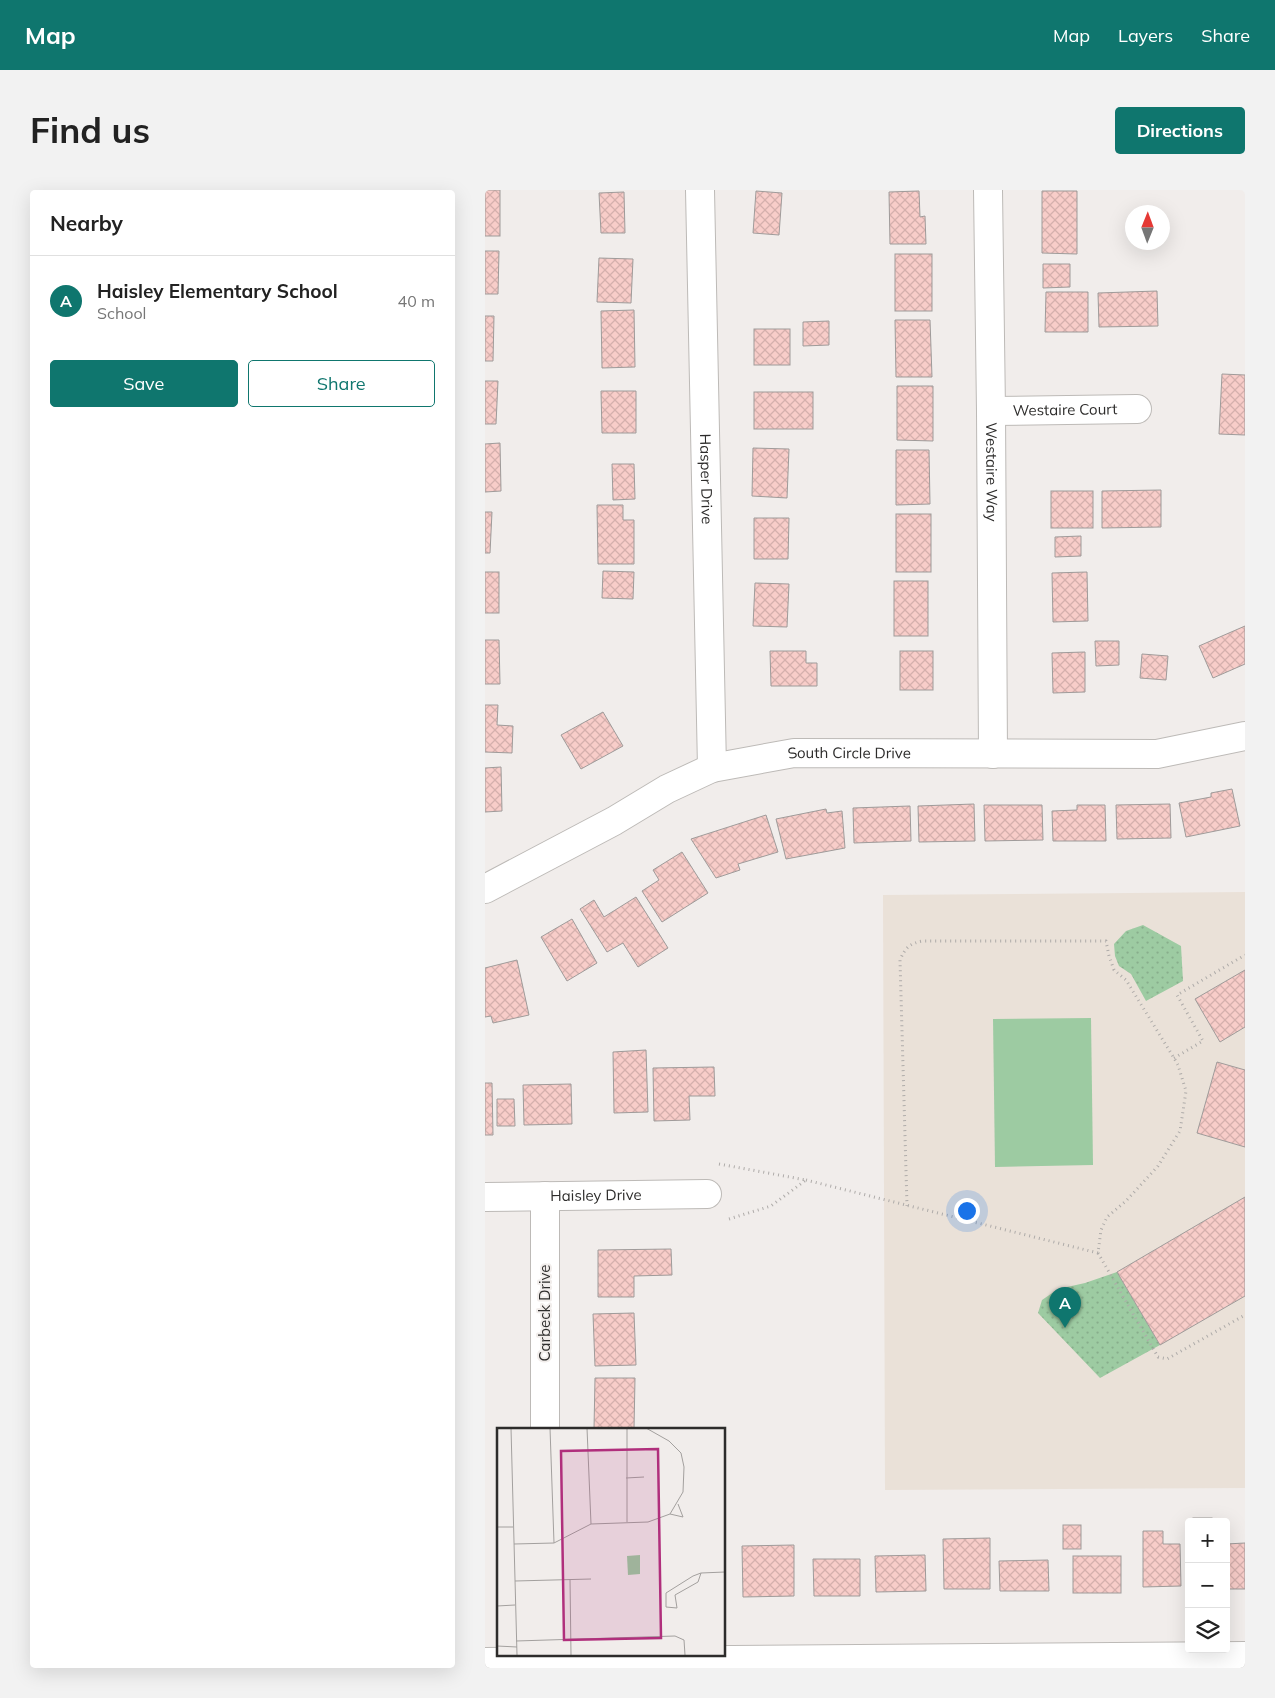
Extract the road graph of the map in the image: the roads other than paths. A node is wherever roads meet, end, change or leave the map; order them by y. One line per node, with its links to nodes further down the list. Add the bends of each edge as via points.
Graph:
1 (700, 190): 7 (street, Hasper Drive)
2 (988, 190): 4 (street, Westaire Way)
3 (1137, 409): 4 (street, Westaire Court)
4 (991, 411): 6 (street, Westaire Way)
5 (1245, 736): 6 (street, South Circle Drive, via 1157,754)
6 (993, 754): 7 (street, South Circle Drive, via 794,753)
7 (713, 768): 8 (street, South Circle Drive, via 667,789 614,821)
8 (485, 889)
9 (707, 1194): 10 (street, Haisley Drive)
10 (545, 1196): 11 (street, Haisley Drive); 12 (street, Carbeck Drive)
11 (485, 1197)
12 (545, 1428)
13 (1245, 1656): 14 (street)
14 (546, 1661): 15 (street)
15 (485, 1662)

